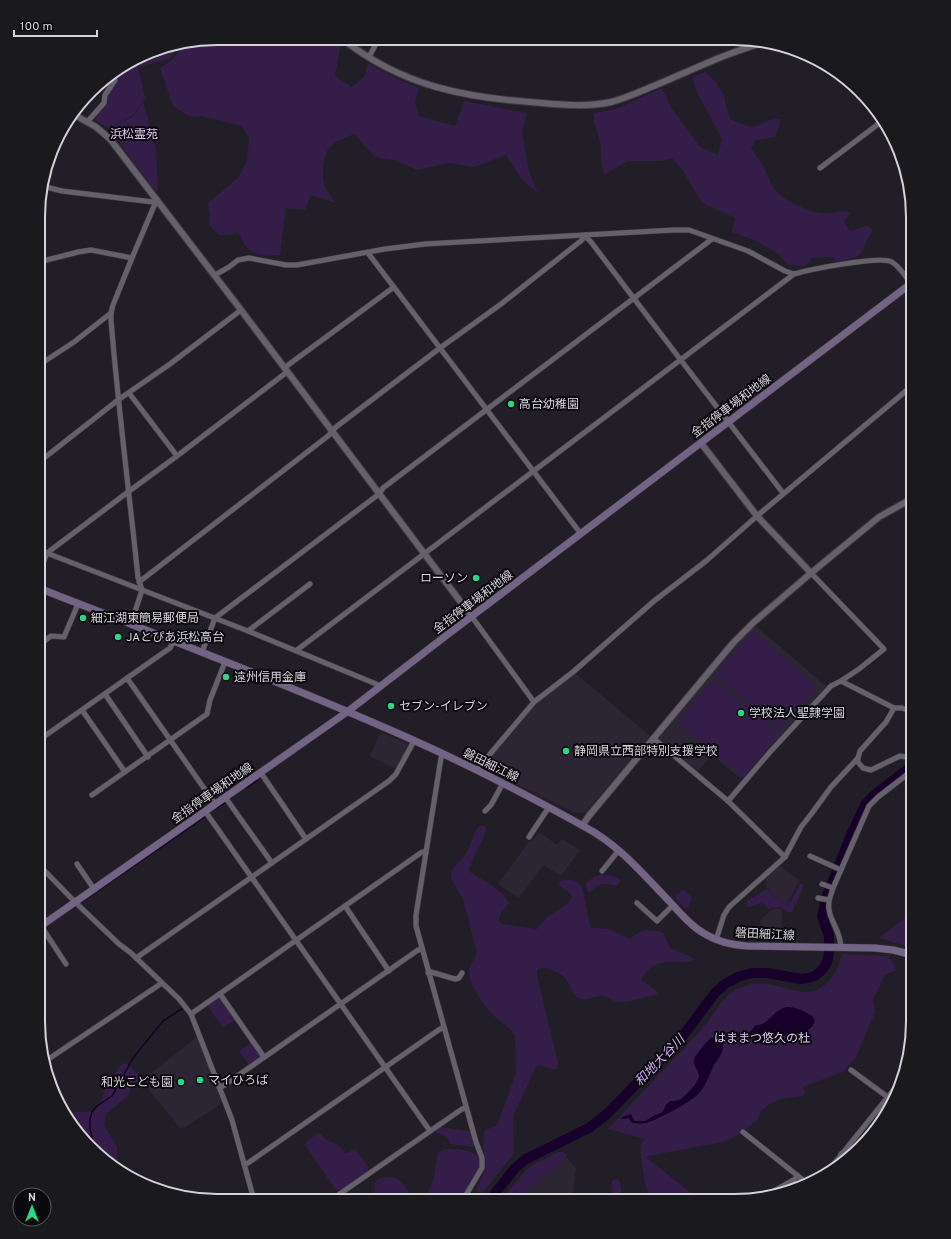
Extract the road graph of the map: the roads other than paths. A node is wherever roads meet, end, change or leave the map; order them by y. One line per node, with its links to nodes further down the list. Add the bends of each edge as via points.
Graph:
1 (352, 45): 4 (street)
2 (375, 45): 4 (street)
3 (752, 46): 4 (street, via 628,97 595,105 578,106 504,100 453,92 414,81)
4 (369, 57)
5 (115, 79): 7 (street, via 105,95 104,103)
6 (78, 117): 7 (street)
7 (87, 122): 11 (street, via 110,139)
8 (878, 124): 9 (street)
9 (820, 168)
10 (47, 187): 11 (street, via 153,202)
11 (157, 199): 15 (street); 18 (street)
12 (586, 235): 13 (street, via 690,230); 14 (street, via 425,244); 22 (street); 25 (street, via 501,304)
13 (712, 238): 17 (street, via 748,251); 22 (street)
14 (368, 253): 18 (street, via 286,266 249,258 238,260); 20 (street)
15 (132, 258): 16 (street, via 91,250); 24 (street)
16 (45, 260)
17 (794, 274): 19 (street, via 814,268 878,260 891,261); 26 (street)
18 (214, 275): 23 (street)
19 (906, 276)
20 (394, 287): 25 (street); 28 (street)
21 (906, 288): 33 (main road, 金指停車場和地線)
22 (634, 298): 26 (street); 32 (street)
23 (241, 310): 28 (street); 30 (street)
24 (111, 313): 27 (street); 31 (street)
25 (440, 348): 32 (street); 34 (street)
26 (680, 360): 33 (street); 38 (street)
27 (45, 361)
28 (286, 370): 34 (street); 36 (street)
29 (906, 391): 40 (street)
30 (129, 393): 31 (street); 36 (street)
31 (118, 400): 37 (street); 39 (street)
32 (487, 410): 38 (street); 41 (street, via 383,488)
33 (728, 422): 35 (main road, 金指停車場和地線); 40 (street)
34 (332, 432): 41 (street); 49 (street)
35 (701, 443): 43 (street); 44 (main road, 金指停車場和地線)
36 (177, 456): 39 (street)
37 (45, 457)
38 (533, 471): 44 (street); 46 (street)
39 (128, 492): 45 (street); 49 (street)
40 (783, 493): 43 (street)
41 (379, 494): 46 (street); 55 (street)
42 (906, 502): 48 (street, via 879,517)
43 (757, 516): 48 (street); 67 (street)
44 (581, 534): 54 (main road, 金指停車場和地線)
45 (47, 553): 47 (street); 52 (street)
46 (424, 554): 54 (street); 60 (street)
47 (45, 558)
48 (811, 573): 64 (street, via 884,649); 73 (street, via 733,643)
49 (139, 582): 52 (street)
50 (310, 584): 57 (street)
51 (45, 590): 53 (main road, 磐田細江線)
52 (142, 590): 55 (street); 56 (street)
53 (78, 604): 56 (main road, 磐田細江線); 58 (street, via 64,637 51,636)
54 (472, 617): 65 (main road, 金指停車場和地線); 67 (street)
55 (215, 618): 57 (street); 61 (street)
56 (131, 624): 59 (main road, 磐田細江線)
57 (248, 631): 60 (street)
58 (45, 640)
59 (174, 641): 61 (main road, 磐田細江線); 63 (street, via 170,648)
60 (297, 650): 65 (street)
61 (202, 652): 62 (main road, 磐田細江線)
62 (226, 662): 71 (main road, 磐田細江線); 74 (street, via 207,714)
63 (127, 678): 66 (street); 74 (street)
64 (841, 680): 68 (street); 87 (street, via 831,686)
65 (381, 686): 71 (main road, 金指停車場和地線)
66 (104, 694): 70 (street); 77 (street)
67 (534, 702): 80 (street)
68 (894, 708): 69 (street); 79 (street, via 886,722 860,751)
69 (906, 709)
70 (82, 710): 72 (street); 81 (street)
71 (348, 712): 75 (main road, 磐田細江線); 82 (main road, 金指停車場和地線)
72 (45, 735)
73 (653, 738): 87 (street); 92 (street)
74 (171, 740): 77 (street); 88 (street)
75 (414, 740): 76 (main road, 磐田細江線); 94 (street, via 392,779)
76 (443, 754): 80 (main road, 磐田細江線); 96 (street)
77 (148, 757): 81 (street)
78 (906, 757): 79 (street, via 900,756 871,770 863,768)
79 (858, 758): 98 (street, via 831,787 801,828)
80 (478, 770): 84 (main road, 磐田細江線)
81 (125, 772): 85 (street)
82 (261, 773): 86 (main road, 金指停車場和地線); 94 (street)
83 (906, 775): 101 (street, via 870,806)
84 (503, 783): 89 (main road, 磐田細江線); 91 (street, via 491,806)
85 (92, 795)
86 (226, 797): 88 (main road, 金指停車場和地線); 99 (street)
87 (728, 801): 98 (street)
88 (215, 804): 90 (main road, 金指停車場和地線)
89 (549, 807): 92 (main road, 磐田細江線); 93 (street)
90 (205, 811): 104 (street); 107 (main road, 金指停車場和地線)
91 (485, 811)
92 (583, 825): 95 (main road, 磐田細江線)
93 (529, 837)
94 (306, 839): 99 (street)
95 (619, 850): 103 (street); 112 (main road, 磐田細江線)
96 (426, 853): 113 (street, via 422,852); 119 (street, via 416,921)
97 (810, 856): 101 (street)
98 (785, 857): 117 (street, via 729,907)
99 (272, 863): 104 (street)
100 (77, 864): 107 (street)
101 (841, 870): 106 (street)
102 (45, 871): 110 (street)
103 (602, 871)
104 (252, 877): 116 (street); 121 (street)
105 (822, 884): 106 (street)
106 (833, 888): 109 (street)
107 (94, 889): 110 (main road, 金指停車場和地線)
108 (818, 898): 109 (street)
109 (829, 900): 118 (street, via 831,917 839,934)
110 (75, 902): 114 (main road, 金指停車場和地線); 121 (street)
111 (637, 903): 112 (street, via 657,921)
112 (673, 905): 117 (main road, 磐田細江線, via 695,927)
113 (345, 906): 116 (street); 123 (street)
114 (45, 923)
115 (45, 934): 122 (street)
116 (296, 940): 127 (street); 128 (street)
117 (716, 940): 118 (main road, 磐田細江線, via 740,946)
118 (838, 948): 120 (main road, 磐田細江線, via 884,949)
119 (422, 949): 123 (street); 124 (street)
120 (906, 954)
121 (136, 958): 126 (street)
122 (66, 964)
123 (389, 970): 128 (street)
124 (428, 973): 125 (street, via 455,979); 130 (street)
125 (462, 973)
126 (162, 983): 129 (street); 132 (street)
127 (220, 994): 129 (street); 131 (street)
128 (341, 1004): 131 (street); 133 (street)
129 (191, 1014): 135 (street)
130 (444, 1028): 133 (street); 137 (street)
131 (264, 1057): 135 (street)
132 (49, 1059)
133 (386, 1067): 138 (street); 142 (street)
134 (851, 1070): 136 (street)
135 (219, 1087): 142 (street)
136 (888, 1097): 140 (street)
137 (466, 1108): 138 (street); 148 (street, via 483,1163)
138 (430, 1131): 147 (street)
139 (743, 1132): 143 (street)
140 (841, 1154): 141 (street)
141 (837, 1160)
142 (244, 1164): 146 (street)
143 (797, 1175): 144 (street); 145 (street, via 795,1179)
144 (803, 1180)
145 (780, 1187)
146 (252, 1194)
147 (340, 1194)
148 (467, 1194)

